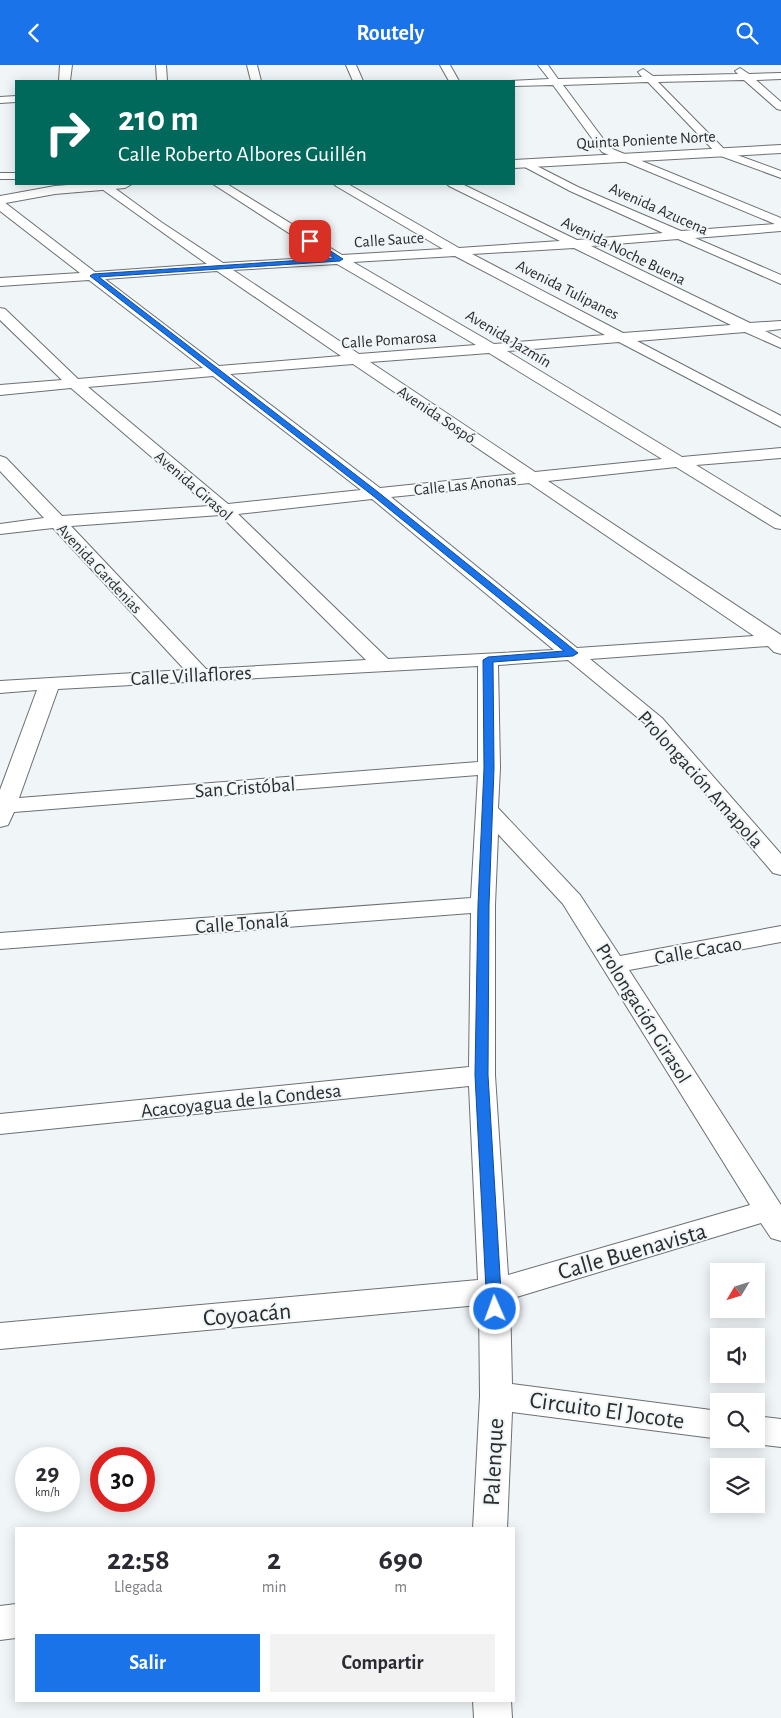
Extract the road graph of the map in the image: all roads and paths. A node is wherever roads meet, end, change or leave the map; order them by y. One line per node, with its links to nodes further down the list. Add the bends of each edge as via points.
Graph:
1 (66, 65): 12 (street)
2 (161, 65): 13 (street)
3 (252, 65): 14 (street)
4 (351, 65): 15 (street)
5 (445, 65): 16 (street)
6 (543, 65): 17 (street)
7 (637, 65): 11 (street)
8 (734, 65): 10 (street)
9 (781, 76): 10 (street)
10 (746, 77): 11 (street); 21 (street)
11 (650, 79): 17 (street); 23 (street)
12 (64, 80)
13 (162, 80)
14 (256, 80)
15 (358, 80)
16 (453, 80)
17 (555, 82): 18 (street); 24 (street, via 606,149)
18 (515, 83)
19 (0, 99): 20 (street)
20 (15, 99)
21 (781, 107)
22 (781, 149): 23 (street, Quinta Poniente Norte)
23 (722, 153): 24 (street, Quinta Poniente Norte); 26 (street)
24 (625, 158): 25 (street, Quinta Poniente Norte); 36 (street)
25 (519, 164): 38 (street, Avenida Azucena)
26 (781, 175)
27 (0, 176): 28 (street)
28 (15, 176)
29 (103, 185): 33 (street); 42 (street, Avenida Sospó)
30 (221, 185): 41 (street, Avenida Jazmín)
31 (342, 185): 40 (street, Avenida Tulipanes)
32 (455, 185): 39 (street, Avenida Noche Buena)
33 (55, 187): 34 (street)
34 (0, 200)
35 (0, 205): 43 (street, Prolongación Amapola)
36 (781, 222)
37 (781, 227): 38 (street, Calle Sauce)
38 (678, 234): 39 (street, Calle Sauce); 44 (street, Avenida Azucena)
39 (573, 244): 40 (street, Calle Sauce); 48 (street, Avenida Noche Buena)
40 (456, 251): 41 (street, Calle Sauce); 49 (street, Avenida Tulipanes)
41 (340, 259): 42 (street, Calle Sauce); 51 (street, Avenida Jazmín)
42 (222, 268): 43 (street, Calle Sauce); 52 (street, Avenida Sospó)
43 (93, 276): 45 (street, Calle Sauce); 53 (street, Prolongación Amapola)
44 (781, 280)
45 (0, 282)
46 (0, 312): 54 (street, Avenida Girasol)
47 (781, 325): 48 (street, Calle Pomarosa)
48 (747, 327): 49 (street, Calle Pomarosa); 50 (street, Avenida Noche Buena)
49 (623, 337): 51 (street, Calle Pomarosa); 56 (street, Avenida Tulipanes)
50 (781, 344)
51 (493, 349): 52 (street, Calle Pomarosa); 59 (street, Avenida Jazmín)
52 (354, 359): 53 (street, Calle Pomarosa); 60 (street, Avenida Sospó)
53 (217, 371): 54 (street, Calle Pomarosa); 61 (street, Prolongación Amapola)
54 (76, 384): 55 (street, Calle Pomarosa); 62 (street, Avenida Girasol)
55 (0, 389)
56 (781, 422)
57 (781, 453): 59 (street, Calle Las Anonas)
58 (0, 461): 63 (street, Avenida Gardenias)
59 (680, 462): 60 (street, Calle Las Anonas); 64 (street, Avenida Jazmín)
60 (533, 477): 61 (street, Calle Las Anonas); 66 (street, Avenida Sospó)
61 (375, 493): 62 (street, Calle Las Anonas); 67 (street, Prolongación Amapola)
62 (224, 511): 63 (street, Calle Las Anonas); 69 (street, Avenida Girasol)
63 (57, 522): 65 (street, Calle Las Anonas); 70 (street, Avenida Gardenias)
64 (781, 523)
65 (0, 529)
66 (778, 642): 67 (street, Calle Villaflores)
67 (573, 653): 68 (street, Calle Villaflores); 76 (street, Prolongación Amapola, via 655,721)
68 (488, 660): 69 (street, Calle Villaflores); 73 (street, Palenque)
69 (382, 665): 70 (street, Calle Villaflores)
70 (201, 675): 71 (street, Calle Villaflores)
71 (50, 683): 72 (street, Calle Villaflores); 75 (street)
72 (0, 687)
73 (489, 768): 74 (street, Palenque); 75 (street, San Cristóbal)
74 (488, 810): 77 (street, Palenque); 80 (street, Prolongación Girasol, via 572,900)
75 (2, 811)
76 (781, 869)
77 (483, 905): 79 (street, Calle Tonalá); 81 (street, Palenque)
78 (781, 935): 80 (street, Calle Cacao)
79 (0, 941)
80 (614, 965): 83 (street, Prolongación Girasol)
81 (482, 1075): 82 (street, Acacoyagua de la Condesa); 84 (street, Palenque)
82 (0, 1124)
83 (775, 1220): 84 (street, Calle Buenavista)
84 (494, 1291): 85 (street, Coyoacán); 86 (street, Palenque)
85 (0, 1336)
86 (496, 1395): 87 (street, Circuito El Jocote); 90 (street, Palenque)
87 (710, 1424)
88 (765, 1431): 89 (street)
89 (781, 1433)
90 (490, 1527)
91 (15, 1621): 92 (street)
92 (0, 1623)
93 (492, 1702): 94 (street)
94 (492, 1718)

